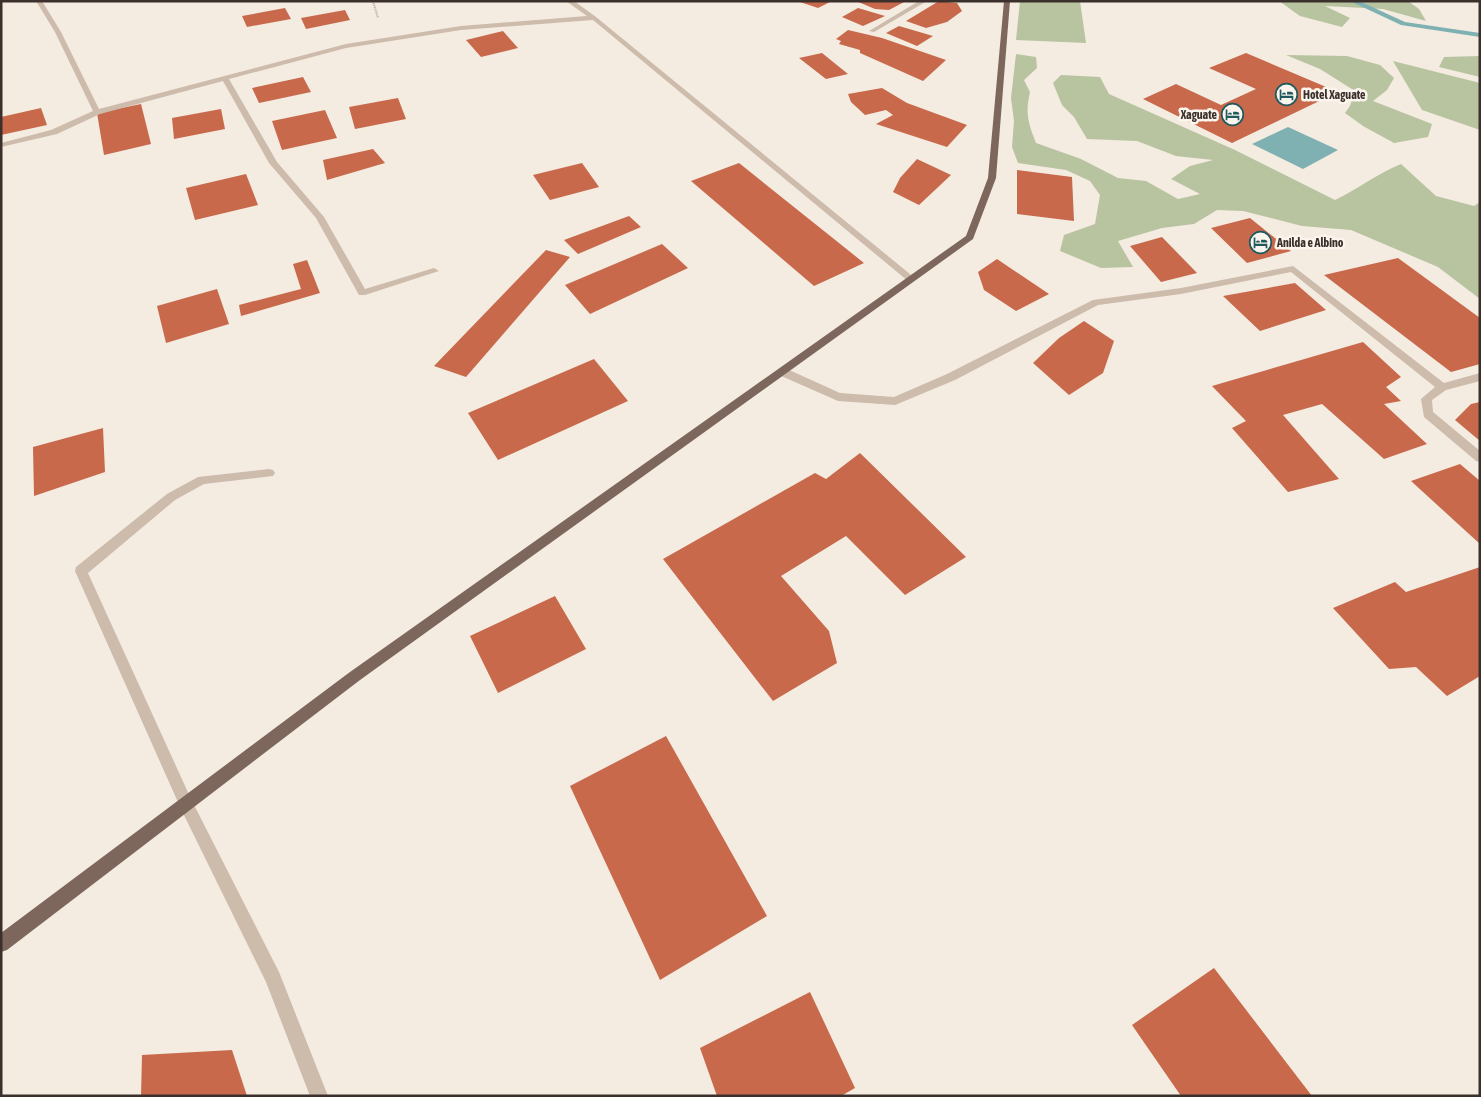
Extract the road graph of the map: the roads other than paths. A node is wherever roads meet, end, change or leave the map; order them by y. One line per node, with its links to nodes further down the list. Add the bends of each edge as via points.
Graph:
1 (40, 1): 8 (street)
2 (569, 1): 5 (street)
3 (924, 1): 6 (street)
4 (1007, 1): 11 (main road, via 992,178 970,237)
5 (594, 18): 7 (street, via 461,28 346,46); 11 (street)
6 (872, 31)
7 (225, 78): 8 (street); 10 (street, via 273,163 320,217 362,293)
8 (97, 112): 9 (street, via 54,132)
9 (1, 145)
10 (434, 271)
11 (911, 279): 12 (main road)
12 (783, 372): 14 (street, via 838,397 895,401 951,377 1096,302 1182,291 1293,269); 17 (main road, via 355,676)
13 (1480, 377): 14 (street)
14 (1442, 386): 15 (street, via 1426,399 1428,414)
15 (1480, 458)
16 (269, 472): 17 (street, via 202,480 171,497 80,571)
17 (186, 804): 18 (main road); 19 (street, via 273,978)
18 (1, 944)
19 (319, 1096)

